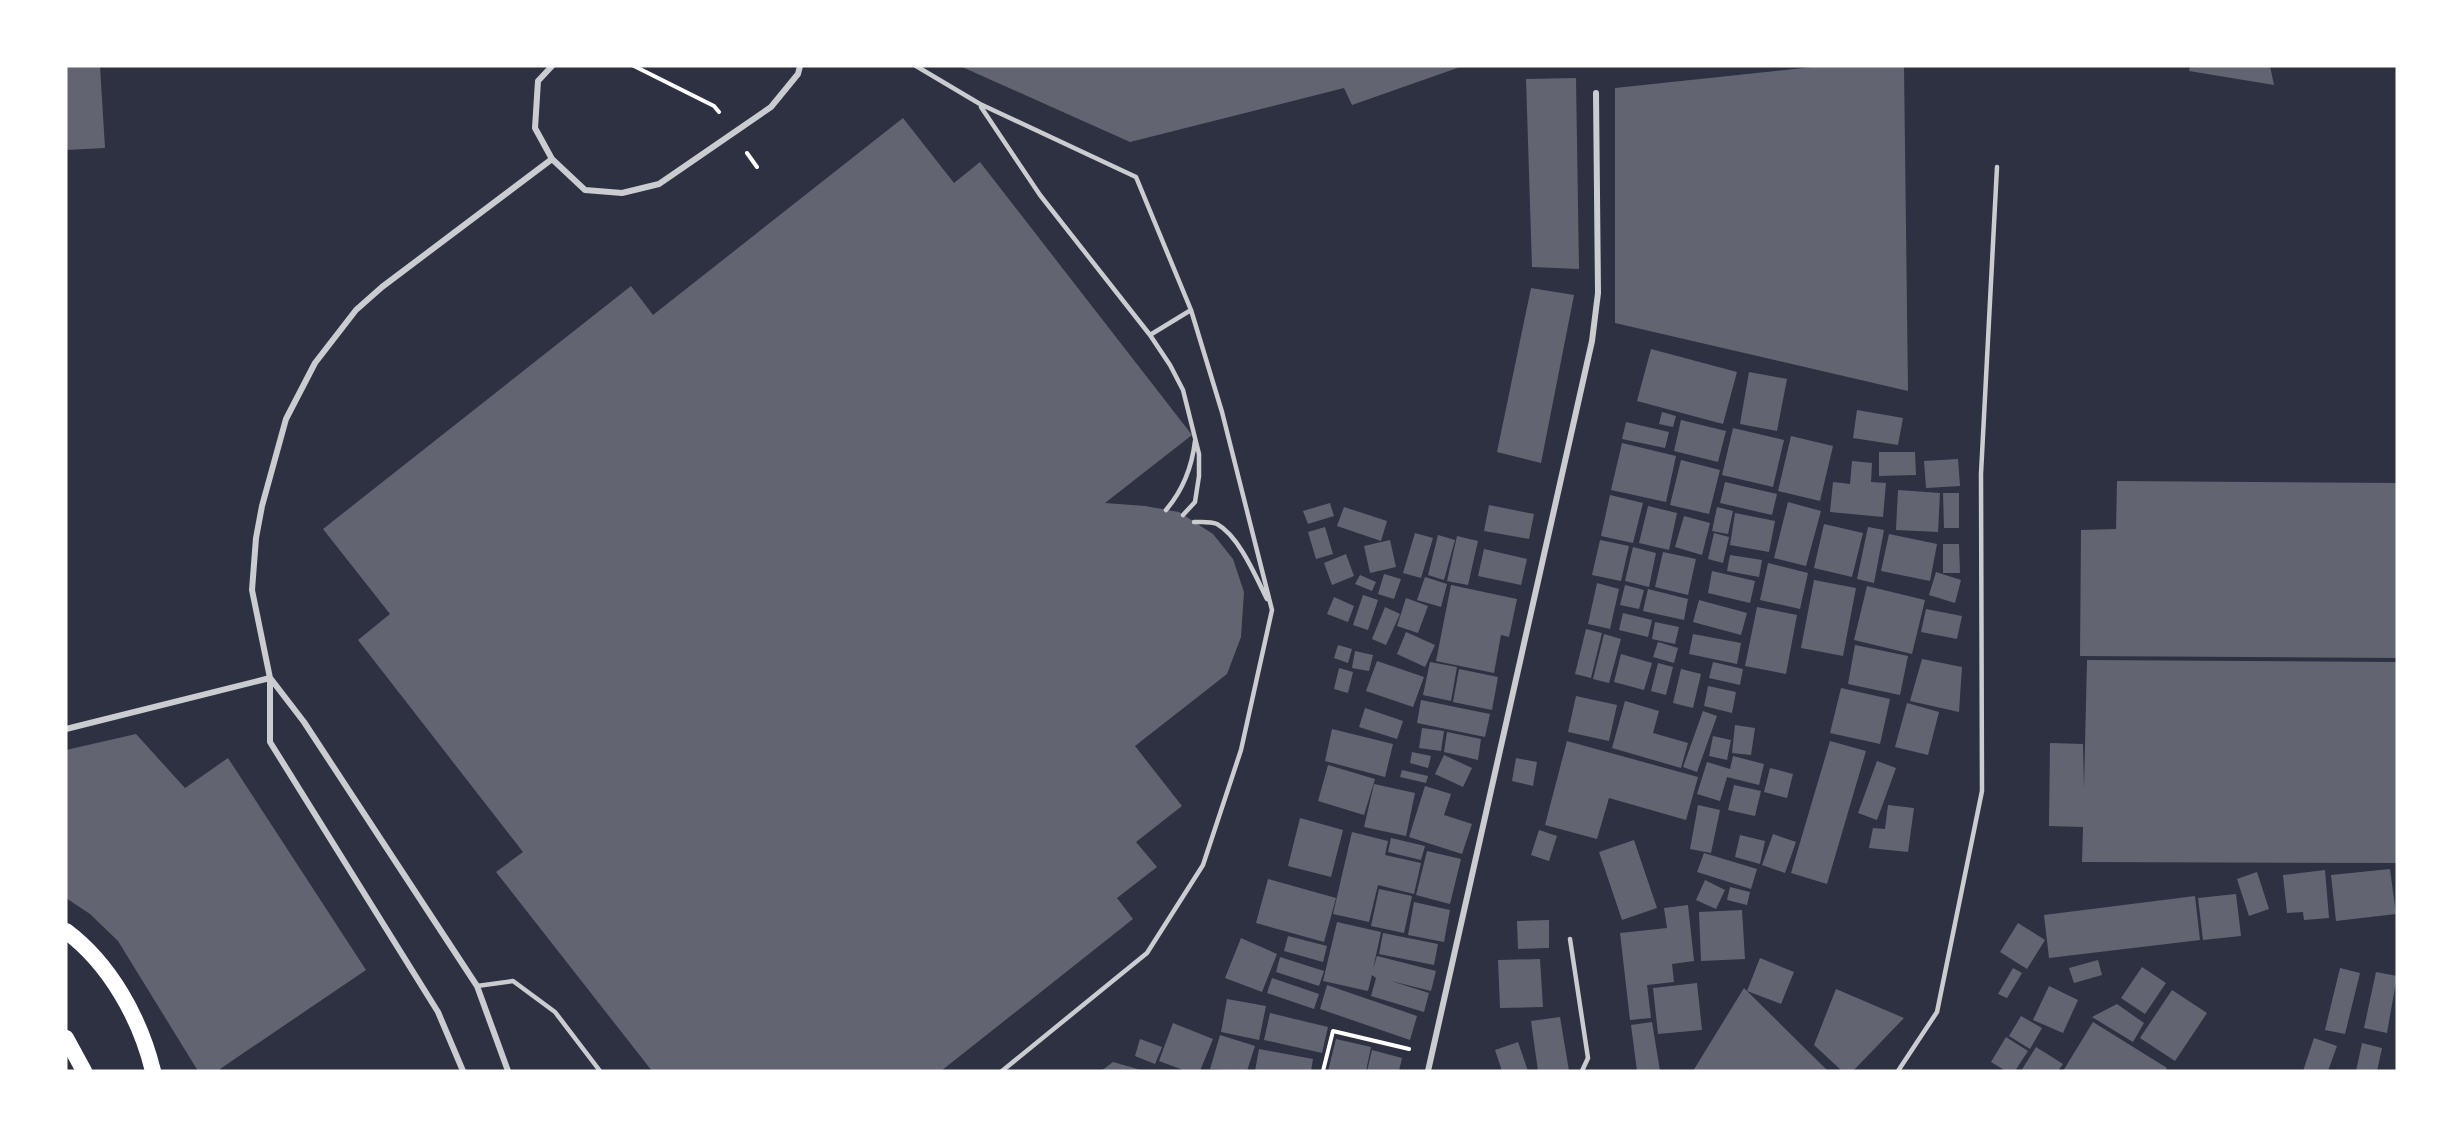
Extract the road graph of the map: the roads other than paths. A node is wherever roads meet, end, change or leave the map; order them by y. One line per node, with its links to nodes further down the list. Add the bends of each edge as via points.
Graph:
1 (552, 66): 6 (street, via 538,81 535,128)
2 (800, 66): 6 (street, via 771,107 658,184 622,193 585,189)
3 (916, 66): 5 (lane)
4 (1596, 93): 27 (street, via 1598,293 1592,341)
5 (980, 104): 8 (lane, via 1136,177); 9 (lane, via 1040,195)
6 (552, 159): 15 (street, via 382,287 356,310 315,363 286,419 256,538 252,590)
7 (1997, 167): 29 (lane, via 1981,474 1982,791 1938,1012)
8 (1191, 310): 9 (lane); 14 (lane, via 1222,412)
9 (1150, 335): 10 (lane, via 1183,390)
10 (1196, 436): 11 (lane, via 1192,462 1177,498); 12 (lane, via 1199,476 1195,502)
11 (1166, 510)
12 (1183, 515)
13 (1194, 522): 14 (lane, via 1215,523 1227,531 1251,566)
14 (1272, 610): 26 (lane, via 1241,750 1203,865 1146,953)
15 (270, 678): 16 (street); 19 (street, via 304,722); 23 (street, via 270,742 438,1012)
16 (66, 729)
17 (66, 931): 22 (highway, via 90,953 126,1003)
18 (1570, 939): 28 (lane, via 1588,1058)
19 (477, 986): 24 (street); 25 (lane, via 513,981 555,1012)
20 (66, 1038): 21 (highway)
21 (84, 1071)
22 (153, 1071)
23 (463, 1071)
24 (508, 1071)
25 (600, 1071)
26 (1002, 1071)
27 (1428, 1071)
28 (1582, 1071)
29 (1898, 1071)

